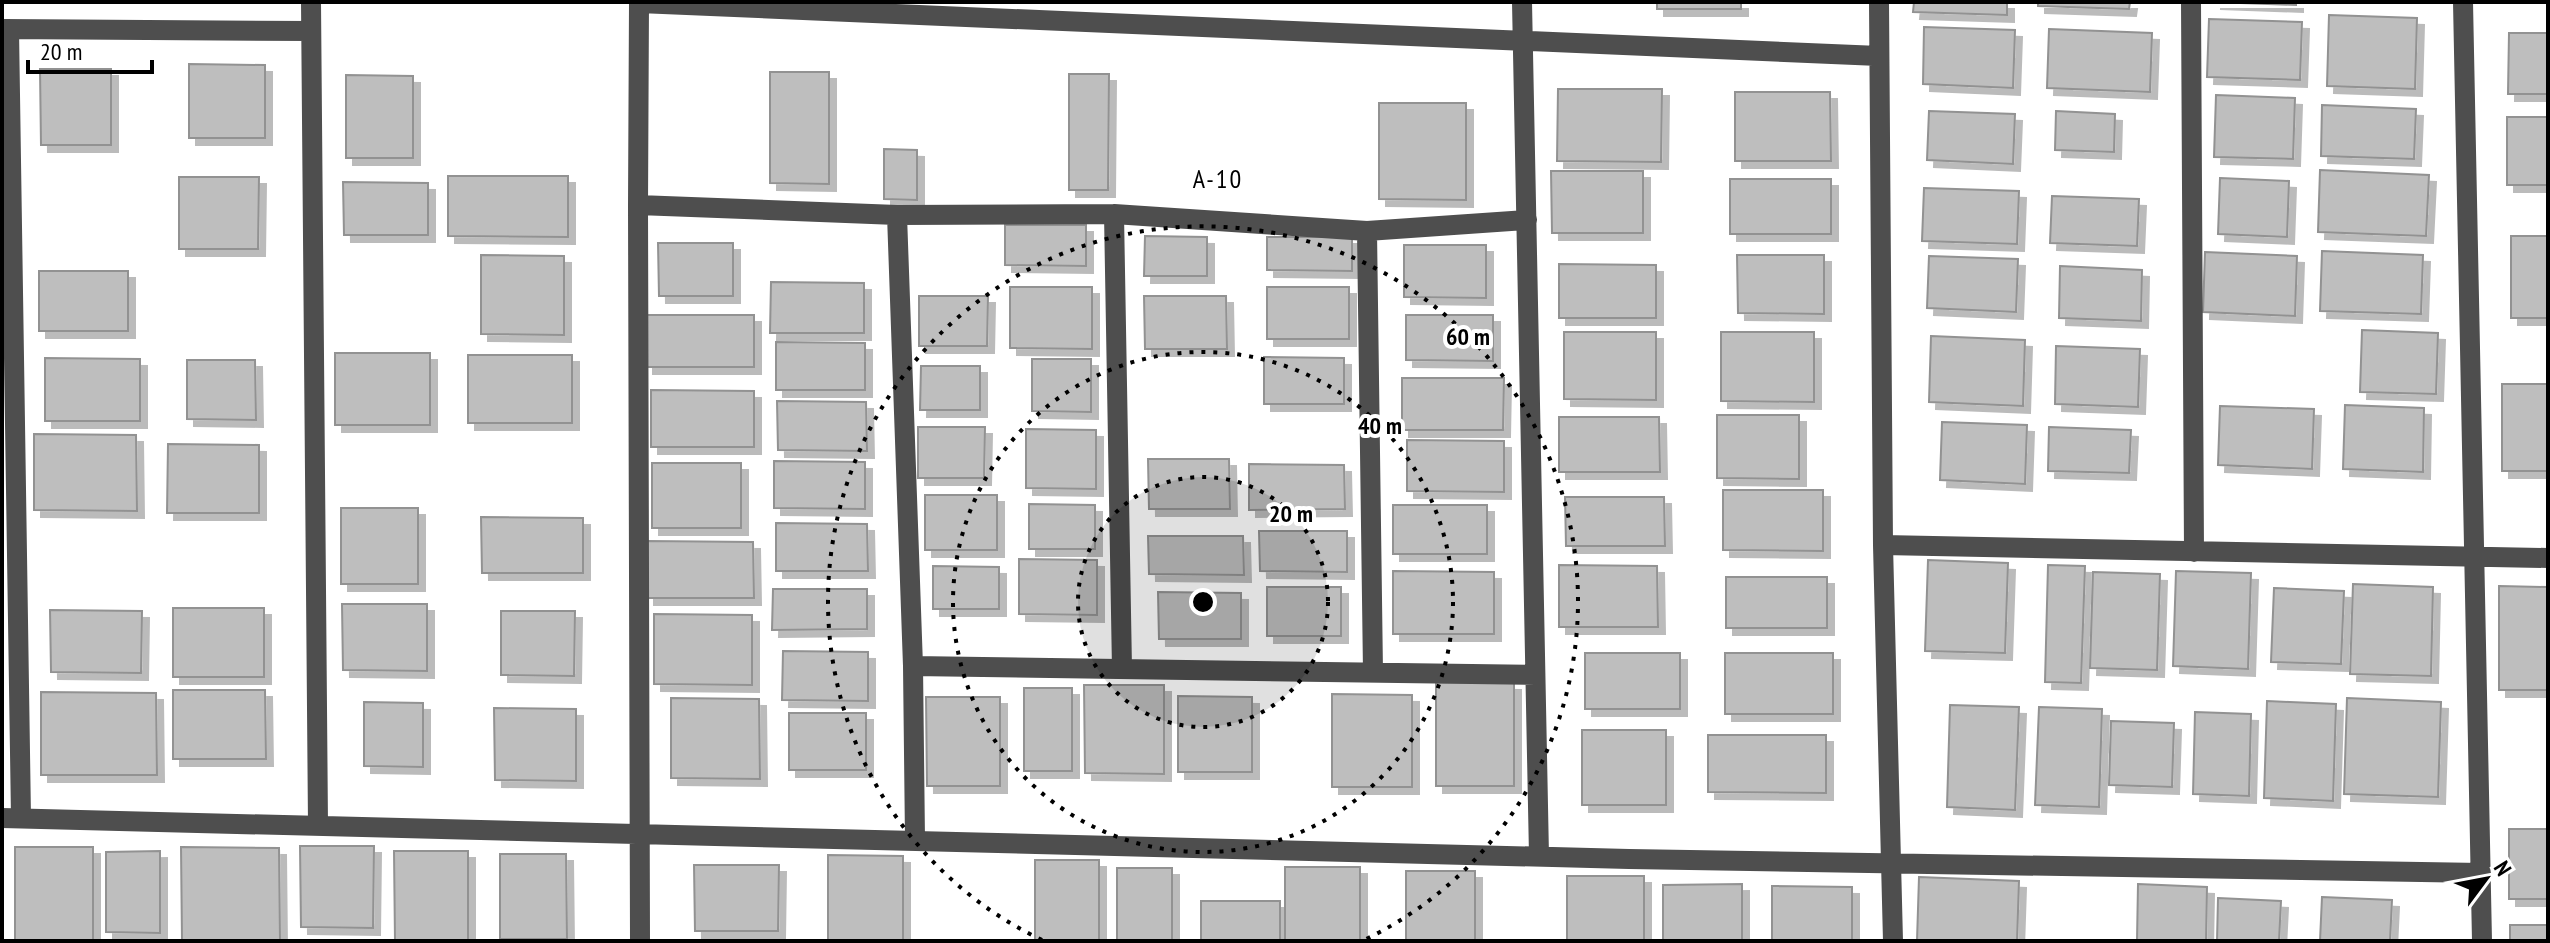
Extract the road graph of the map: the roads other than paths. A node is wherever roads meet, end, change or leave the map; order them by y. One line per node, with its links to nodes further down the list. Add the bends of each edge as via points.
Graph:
1 (311, 2): 8 (street)
2 (1522, 2): 9 (street)
3 (1879, 2): 10 (street)
4 (2191, 2): 17 (street)
5 (2463, 2): 18 (street)
6 (639, 3): 9 (street); 11 (street)
7 (5, 29): 8 (street); 24 (street)
8 (311, 31): 25 (street)
9 (1523, 41): 10 (street); 14 (street)
10 (1879, 56): 16 (street)
11 (638, 205): 13 (street); 26 (street)
12 (1114, 214): 13 (street); 15 (street); 21 (street)
13 (897, 215): 20 (street)
14 (1527, 220): 15 (street); 23 (street)
15 (1367, 231): 22 (street)
16 (1883, 545): 17 (street); 29 (street)
17 (2194, 552): 18 (street)
18 (2475, 557): 19 (street); 30 (street)
19 (2548, 558)
20 (913, 666): 21 (street); 27 (street)
21 (1122, 669): 22 (street)
22 (1373, 672): 23 (street)
23 (1535, 675): 28 (street)
24 (12, 818): 25 (street)
25 (318, 825): 26 (street)
26 (638, 834): 27 (street); 31 (street)
27 (915, 840): 28 (street)
28 (1539, 856): 29 (street)
29 (1892, 863): 30 (street); 32 (street)
30 (2481, 873): 33 (street)
31 (640, 941)
32 (1893, 941)
33 (2482, 941)

